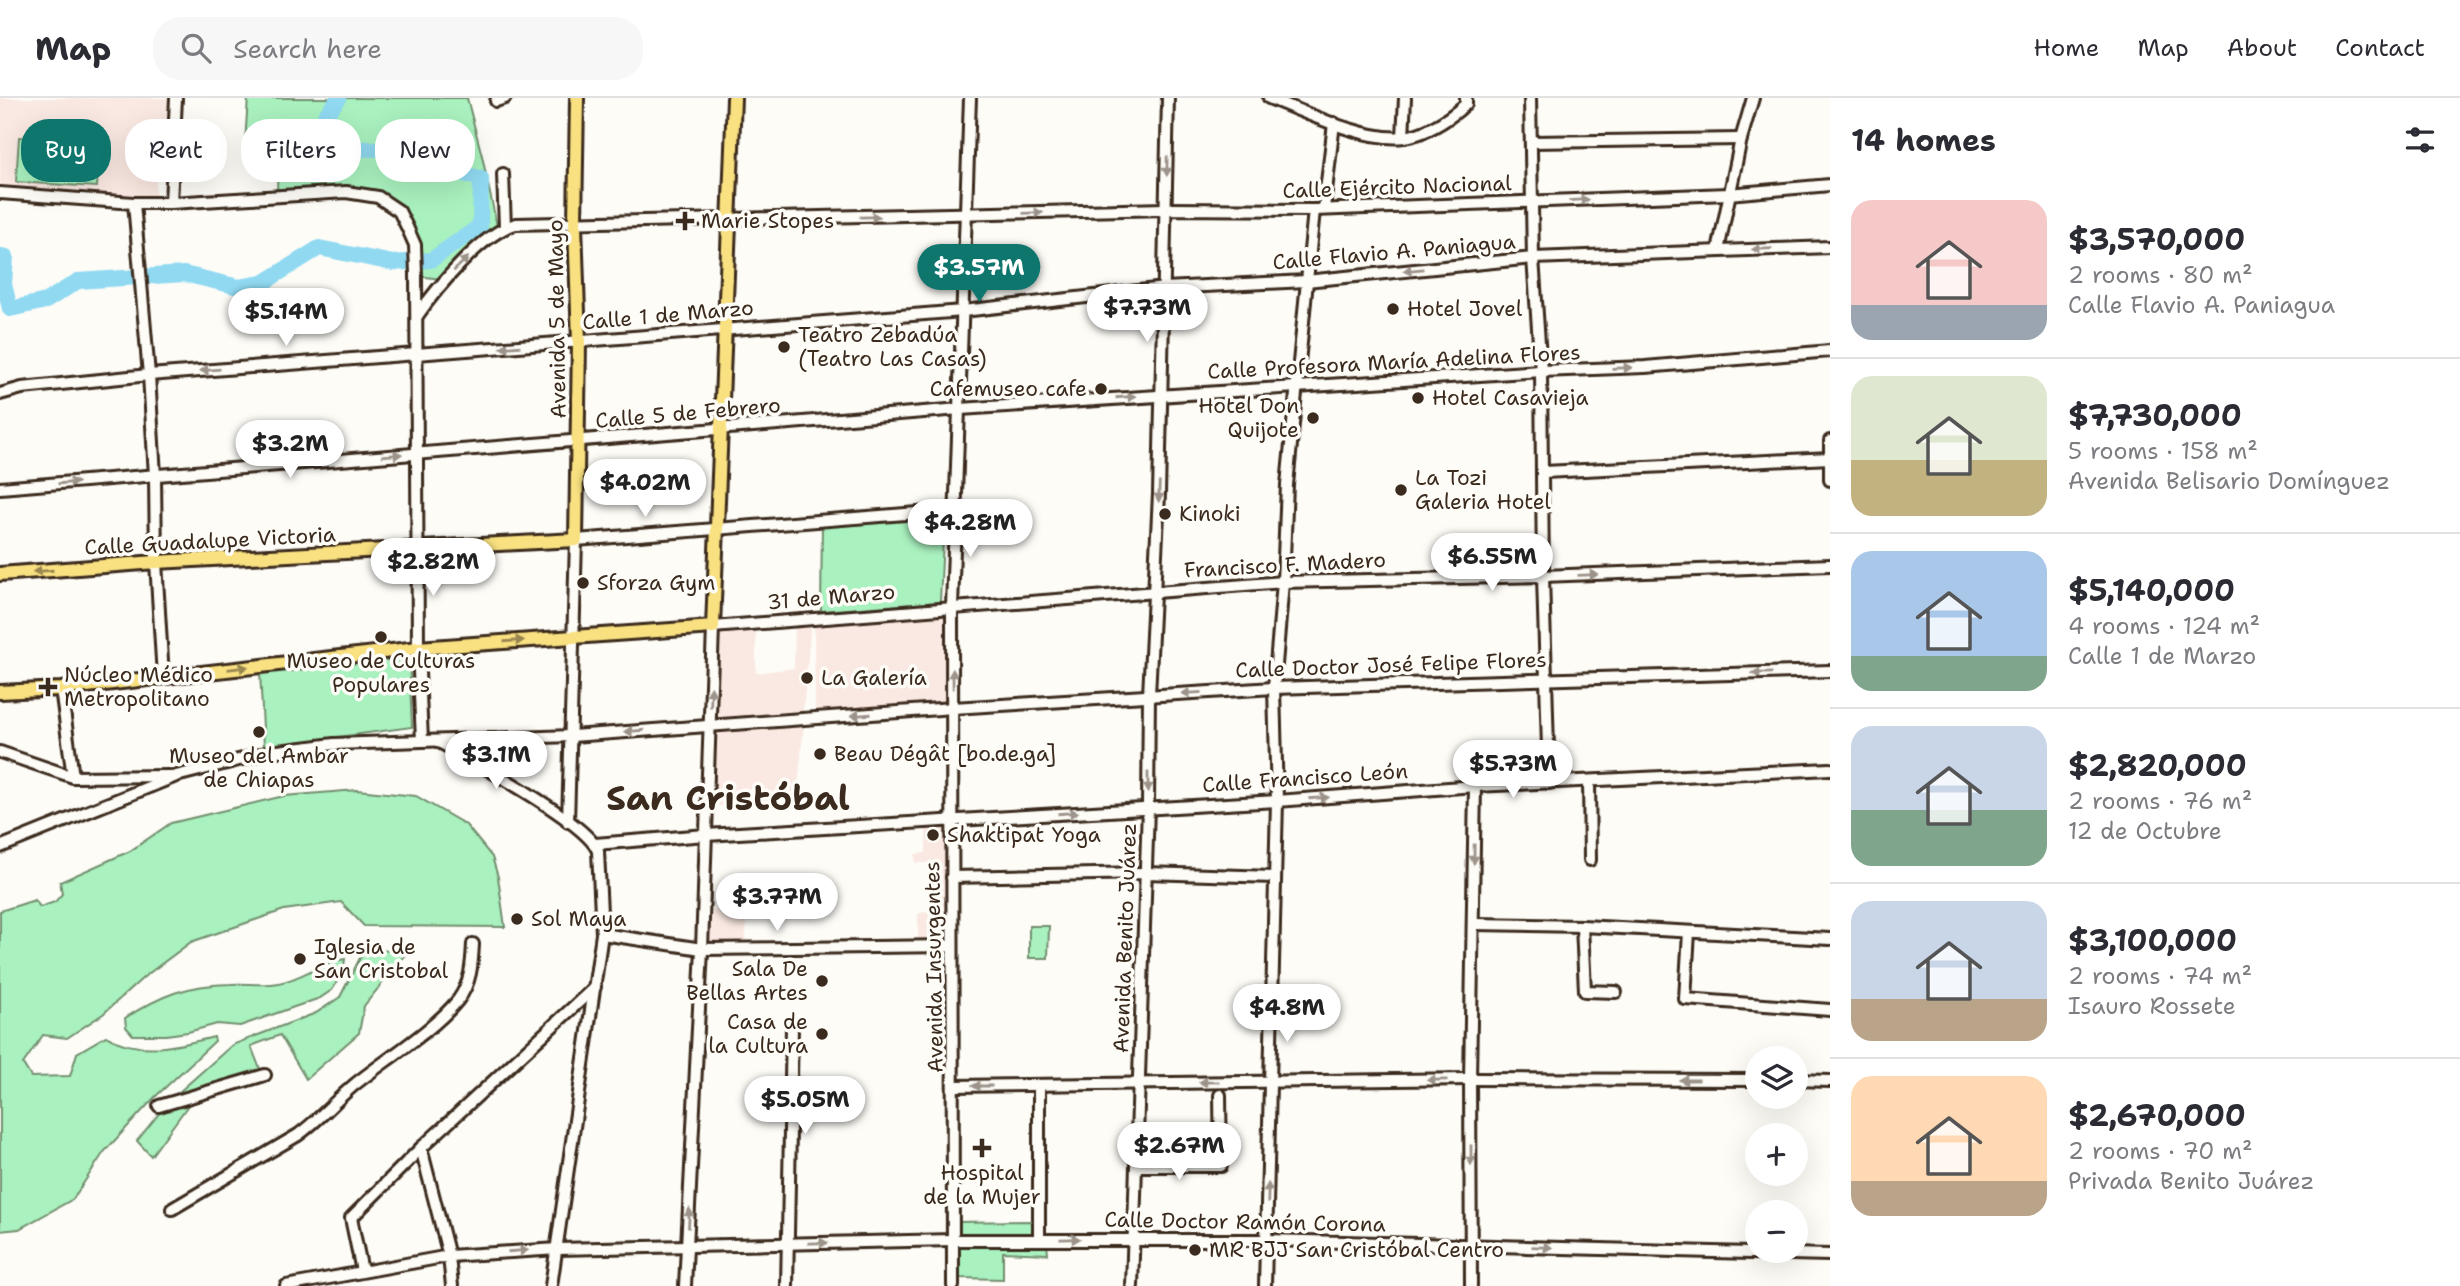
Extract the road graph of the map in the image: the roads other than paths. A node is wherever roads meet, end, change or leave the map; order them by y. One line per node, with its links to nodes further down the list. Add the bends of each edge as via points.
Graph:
1 (176, 98): 20 (street)
2 (577, 98): 26 (main road, Avenida 5 de Mayo)
3 (734, 98): 25 (main road)
4 (970, 98): 24 (street, Avenida Insurgentes)
5 (1168, 98): 22 (street, Avenida Benito Juárez, one-way to 22)
6 (1269, 98): 11 (street)
7 (1405, 98): 12 (street)
8 (1530, 98): 14 (street)
9 (1753, 98): 13 (street)
10 (1466, 101): 12 (street, via 1436,125)
11 (1334, 123): 12 (street); 23 (street)
12 (1404, 137)
13 (1741, 139): 14 (street); 18 (street)
14 (1532, 142): 21 (street)
15 (503, 174): 27 (street)
16 (1830, 185): 18 (street, Calle Ejército Nacional)
17 (0, 193): 19 (street)
18 (1728, 194): 21 (street, Calle Ejército Nacional, one-way to 18); 29 (street)
19 (134, 203): 20 (street); 40 (street)
20 (171, 203): 34 (street, via 346,192 378,197 399,211 415,245)
21 (1533, 203): 23 (street, Calle Ejército Nacional); 30 (street)
22 (1166, 209): 23 (street, Calle Ejército Nacional); 24 (street, Calle Ejército Nacional, one-way to 22); 32 (street, Avenida Benito Juárez)
23 (1319, 209): 31 (street)
24 (965, 215): 25 (street, Calle Ejército Nacional, one-way to 24); 33 (street, Avenida Insurgentes)
25 (728, 221): 26 (street, Calle Ejército Nacional); 35 (main road)
26 (575, 224): 27 (street, Calle Ejército Nacional); 36 (main road, Avenida 5 de Mayo)
27 (505, 227): 34 (street, one-way to 27, via 436,289)
28 (1830, 247): 29 (street, Calle Flavio A. Paniagua, one-way to 29)
29 (1718, 251): 30 (street, Calle Flavio A. Paniagua)
30 (1533, 258): 31 (street, Calle Flavio A. Paniagua, one-way to 31); 39 (street)
31 (1306, 281): 32 (street, Calle Flavio A. Paniagua); 41 (street)
32 (1165, 288): 33 (street, Calle Flavio A. Paniagua); 43 (street, Avenida Benito Juárez)
33 (963, 311): 35 (street, Calle 1 de Marzo); 44 (street, Avenida Insurgentes)
34 (417, 316): 38 (street)
35 (724, 329): 36 (street, Calle 1 de Marzo); 45 (main road)
36 (579, 342): 38 (street, Calle 1 de Marzo, one-way to 38); 47 (main road, Avenida 5 de Mayo)
37 (1830, 351): 39 (street, Calle Profesora María Adelina Flores, one-way to 37)
38 (417, 354): 40 (street, Calle 1 de Marzo, one-way to 40); 48 (street)
39 (1541, 371): 41 (street, Calle Profesora María Adelina Flores); 50 (street)
40 (149, 375): 42 (street, Calle 1 de Marzo); 51 (street)
41 (1296, 386): 43 (street, Calle Profesora María Adelina Flores); 62 (street)
42 (0, 394)
43 (1161, 395): 44 (street, Calle Profesora María Adelina Flores, one-way to 43); 63 (street, Avenida Benito Juárez, one-way to 63)
44 (960, 409): 45 (street, Calle 5 de Febrero); 54 (street, Avenida Insurgentes)
45 (721, 429): 47 (street, Calle 5 de Febrero); 55 (main road)
46 (1830, 441): 49 (street)
47 (578, 442): 48 (street, Calle 5 de Febrero); 56 (main road, Avenida 5 de Mayo)
48 (417, 453): 51 (street, Calle 5 de Febrero, one-way to 48); 57 (street)
49 (1830, 458): 50 (street); 52 (street)
50 (1544, 472): 61 (street)
51 (155, 476): 53 (street, Calle 5 de Febrero, one-way to 51); 58 (street)
52 (1830, 480)
53 (0, 488)
54 (956, 510): 55 (street, Calle Guadalupe Victoria); 64 (street, Avenida Insurgentes)
55 (717, 529): 56 (street, Calle Guadalupe Victoria); 65 (main road)
56 (576, 540): 57 (main road, Calle Guadalupe Victoria); 66 (street)
57 (417, 549): 58 (main road, Calle Guadalupe Victoria); 67 (street)
58 (156, 562): 60 (main road, Calle Guadalupe Victoria, one-way to 60); 69 (street)
59 (1830, 565): 61 (street, Francisco F. Madero, one-way to 59)
60 (0, 574)
61 (1543, 576): 62 (street, Francisco F. Madero); 70 (street)
62 (1283, 582): 63 (street, Francisco F. Madero); 71 (street)
63 (1153, 591): 64 (street, Francisco F. Madero); 74 (street, Avenida Benito Juárez)
64 (952, 607): 65 (street, 31 de Marzo); 75 (street, Avenida Insurgentes, one-way to 64)
65 (713, 627): 66 (main road); 76 (street, one-way to 65)
66 (574, 637): 67 (main road, one-way to 66); 77 (street)
67 (418, 648): 69 (main road, one-way to 67); 78 (street)
68 (1830, 671): 70 (street, Calle Doctor José Felipe Flores, one-way to 70)
69 (163, 677): 72 (main road)
70 (1546, 678): 71 (street, Calle Doctor José Felipe Flores); 85 (street)
71 (1275, 688): 74 (street, Calle Doctor José Felipe Flores, one-way to 74); 87 (street)
72 (61, 689): 73 (main road); 83 (street)
73 (0, 692)
74 (1149, 695): 75 (street, Calle Doctor José Felipe Flores); 88 (street, Avenida Benito Juárez, one-way to 88)
75 (953, 708): 76 (street, Calle Doctor José Felipe Flores, one-way to 76); 89 (street, Avenida Insurgentes)
76 (710, 726): 77 (street, Calle Doctor José Felipe Flores, one-way to 77); 91 (street)
77 (572, 736): 79 (street, Calle Doctor José Felipe Flores); 90 (street)
78 (422, 741): 79 (street, Calle Doctor José Felipe Flores); 82 (street, Calle Doctor José Felipe Flores, via 270,752)
79 (436, 741): 90 (street, via 513,783)
80 (0, 752): 83 (street)
81 (1830, 769): 84 (street, Calle Francisco León)
82 (176, 776): 83 (street); 93 (street)
83 (73, 777)
84 (1589, 781): 85 (street, Calle Francisco León); 94 (street)
85 (1549, 783): 86 (street, Calle Francisco León)
86 (1475, 786): 87 (street, Calle Francisco León, one-way to 86); 98 (street, one-way to 98)
87 (1277, 801): 88 (street, Calle Francisco León); 97 (street)
88 (1148, 807): 89 (street, Calle Francisco León, one-way to 88); 95 (street, Avenida Benito Juárez)
89 (951, 821): 91 (street, Calle Francisco León); 96 (street, Avenida Insurgentes)
90 (568, 822): 92 (street)
91 (706, 835): 92 (street, Calle Francisco León); 105 (street)
92 (595, 844): 101 (street)
93 (0, 847)
94 (1590, 860)
95 (1146, 873): 96 (street); 97 (street); 116 (street, Avenida Benito Juárez)
96 (952, 877): 104 (street, Avenida Insurgentes)
97 (1274, 877): 115 (street)
98 (1474, 924): 99 (street); 111 (street)
99 (1583, 926): 100 (street); 107 (street, via 1585,991)
100 (1689, 932): 102 (street); 108 (street, via 1685,999)
101 (602, 934): 105 (street); 106 (street)
102 (1830, 939)
103 (472, 944): 123 (street, via 471,972 459,998 440,1017 312,1125)
104 (952, 946): 105 (street); 118 (street, Avenida Insurgentes)
105 (702, 949): 130 (street, one-way to 105)
106 (595, 987): 121 (street); 131 (street)
107 (1616, 992)
108 (1830, 1010)
109 (792, 1027): 128 (street)
110 (265, 1075): 120 (street)
111 (1470, 1079): 112 (street, one-way to 111); 115 (street, one-way to 115); 129 (street, one-way to 129)
112 (1745, 1080)
113 (1808, 1080): 114 (street)
114 (1830, 1081)
115 (1270, 1083): 116 (street, one-way to 116); 127 (street, one-way to 115)
116 (1140, 1084): 117 (street); 122 (street, Avenida Benito Juárez)
117 (1040, 1085): 118 (street, one-way to 118); 126 (street)
118 (954, 1086): 125 (street, Avenida Insurgentes)
119 (1220, 1095): 122 (street, via 1221,1166)
120 (159, 1106)
121 (421, 1148): 133 (street); 134 (street, via 351,1218)
122 (1137, 1166): 124 (street, Avenida Benito Juárez)
123 (172, 1209)
124 (1134, 1239): 126 (street, Calle Doctor Ramón Corona, one-way to 124); 127 (street, Calle Doctor Ramón Corona); 141 (street, Avenida Benito Juárez)
125 (953, 1240): 126 (street, Calle Doctor Ramón Corona); 128 (street, Calle Doctor Ramón Corona, one-way to 125); 140 (street, Avenida Insurgentes)
126 (1039, 1240)
127 (1267, 1240): 129 (street, Calle Doctor Ramón Corona); 142 (street)
128 (787, 1244): 130 (street, Calle Doctor Ramón Corona); 139 (street)
129 (1471, 1245): 132 (street, Calle Doctor Ramón Corona, one-way to 132); 143 (street)
130 (687, 1247): 131 (street, Calle Doctor Ramón Corona); 138 (street)
131 (558, 1249): 133 (street, Calle Doctor Ramón Corona, one-way to 131); 137 (street)
132 (1830, 1255)
133 (449, 1256): 134 (street, Calle Doctor Ramón Corona); 136 (street)
134 (362, 1271): 135 (street, Calle Doctor Ramón Corona)
135 (286, 1286)
136 (452, 1286)
137 (551, 1286)
138 (685, 1286)
139 (787, 1286)
140 (953, 1286)
141 (1132, 1286)
142 (1265, 1286)
143 (1471, 1286)

